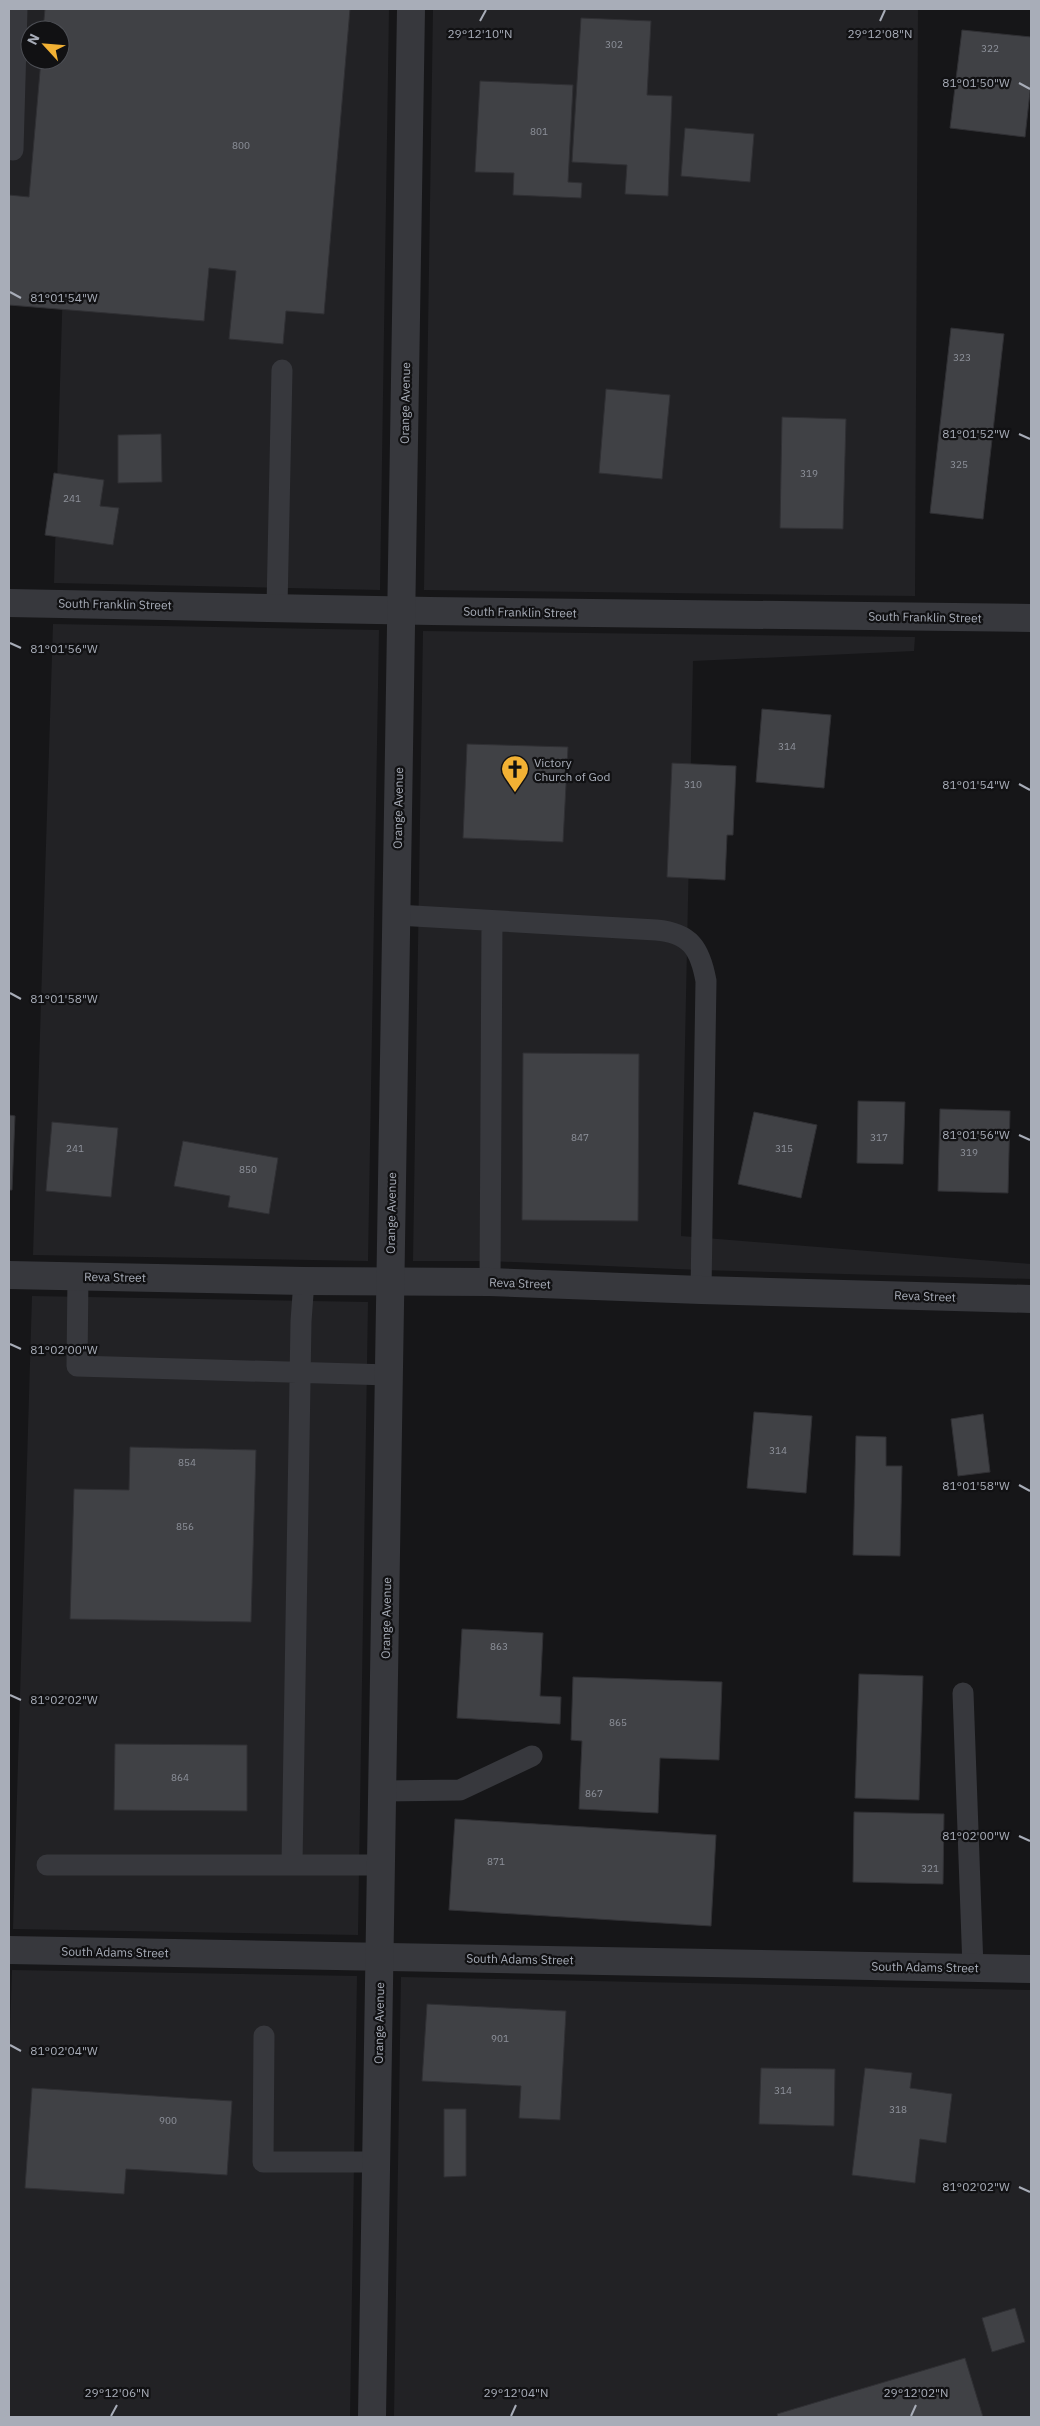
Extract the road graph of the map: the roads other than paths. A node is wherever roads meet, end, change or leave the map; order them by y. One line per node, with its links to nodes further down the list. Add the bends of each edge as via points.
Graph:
1 (17, 9): 3 (lane)
2 (411, 9): 7 (street, Orange Avenue)
3 (13, 150)
4 (282, 370): 6 (lane)
5 (9, 603): 6 (street, South Franklin Street)
6 (276, 607): 7 (street, South Franklin Street)
7 (401, 610): 8 (street, South Franklin Street); 9 (street, Orange Avenue)
8 (1031, 618)
9 (396, 915): 10 (lane); 14 (street, Orange Avenue)
10 (492, 921): 15 (lane); 16 (lane, via 675,932 689,942 702,959 706,981)
11 (9, 1275): 12 (street, Reva Street)
12 (78, 1276): 13 (street, Reva Street); 18 (lane, via 77,1366)
13 (304, 1281): 14 (street, Reva Street); 18 (lane)
14 (390, 1282): 15 (street, Reva Street); 19 (street, Orange Avenue)
15 (490, 1282): 16 (street, Reva Street)
16 (701, 1290): 17 (street, Reva Street)
17 (1031, 1299)
18 (299, 1374): 19 (lane); 24 (lane)
19 (389, 1375): 22 (street, Orange Avenue)
20 (963, 1693): 28 (lane)
21 (532, 1756): 22 (lane, via 460,1790)
22 (384, 1791): 25 (street, Orange Avenue)
23 (47, 1865): 24 (lane)
24 (292, 1865): 25 (lane)
25 (383, 1865): 27 (street, Orange Avenue)
26 (9, 1950): 27 (street, South Adams Street)
27 (380, 1956): 28 (street, South Adams Street); 31 (street, Orange Avenue)
28 (973, 1968): 29 (street, South Adams Street)
29 (1031, 1969)
30 (264, 2036): 31 (lane, via 263,2162)
31 (376, 2162): 32 (street, Orange Avenue)
32 (372, 2417)

